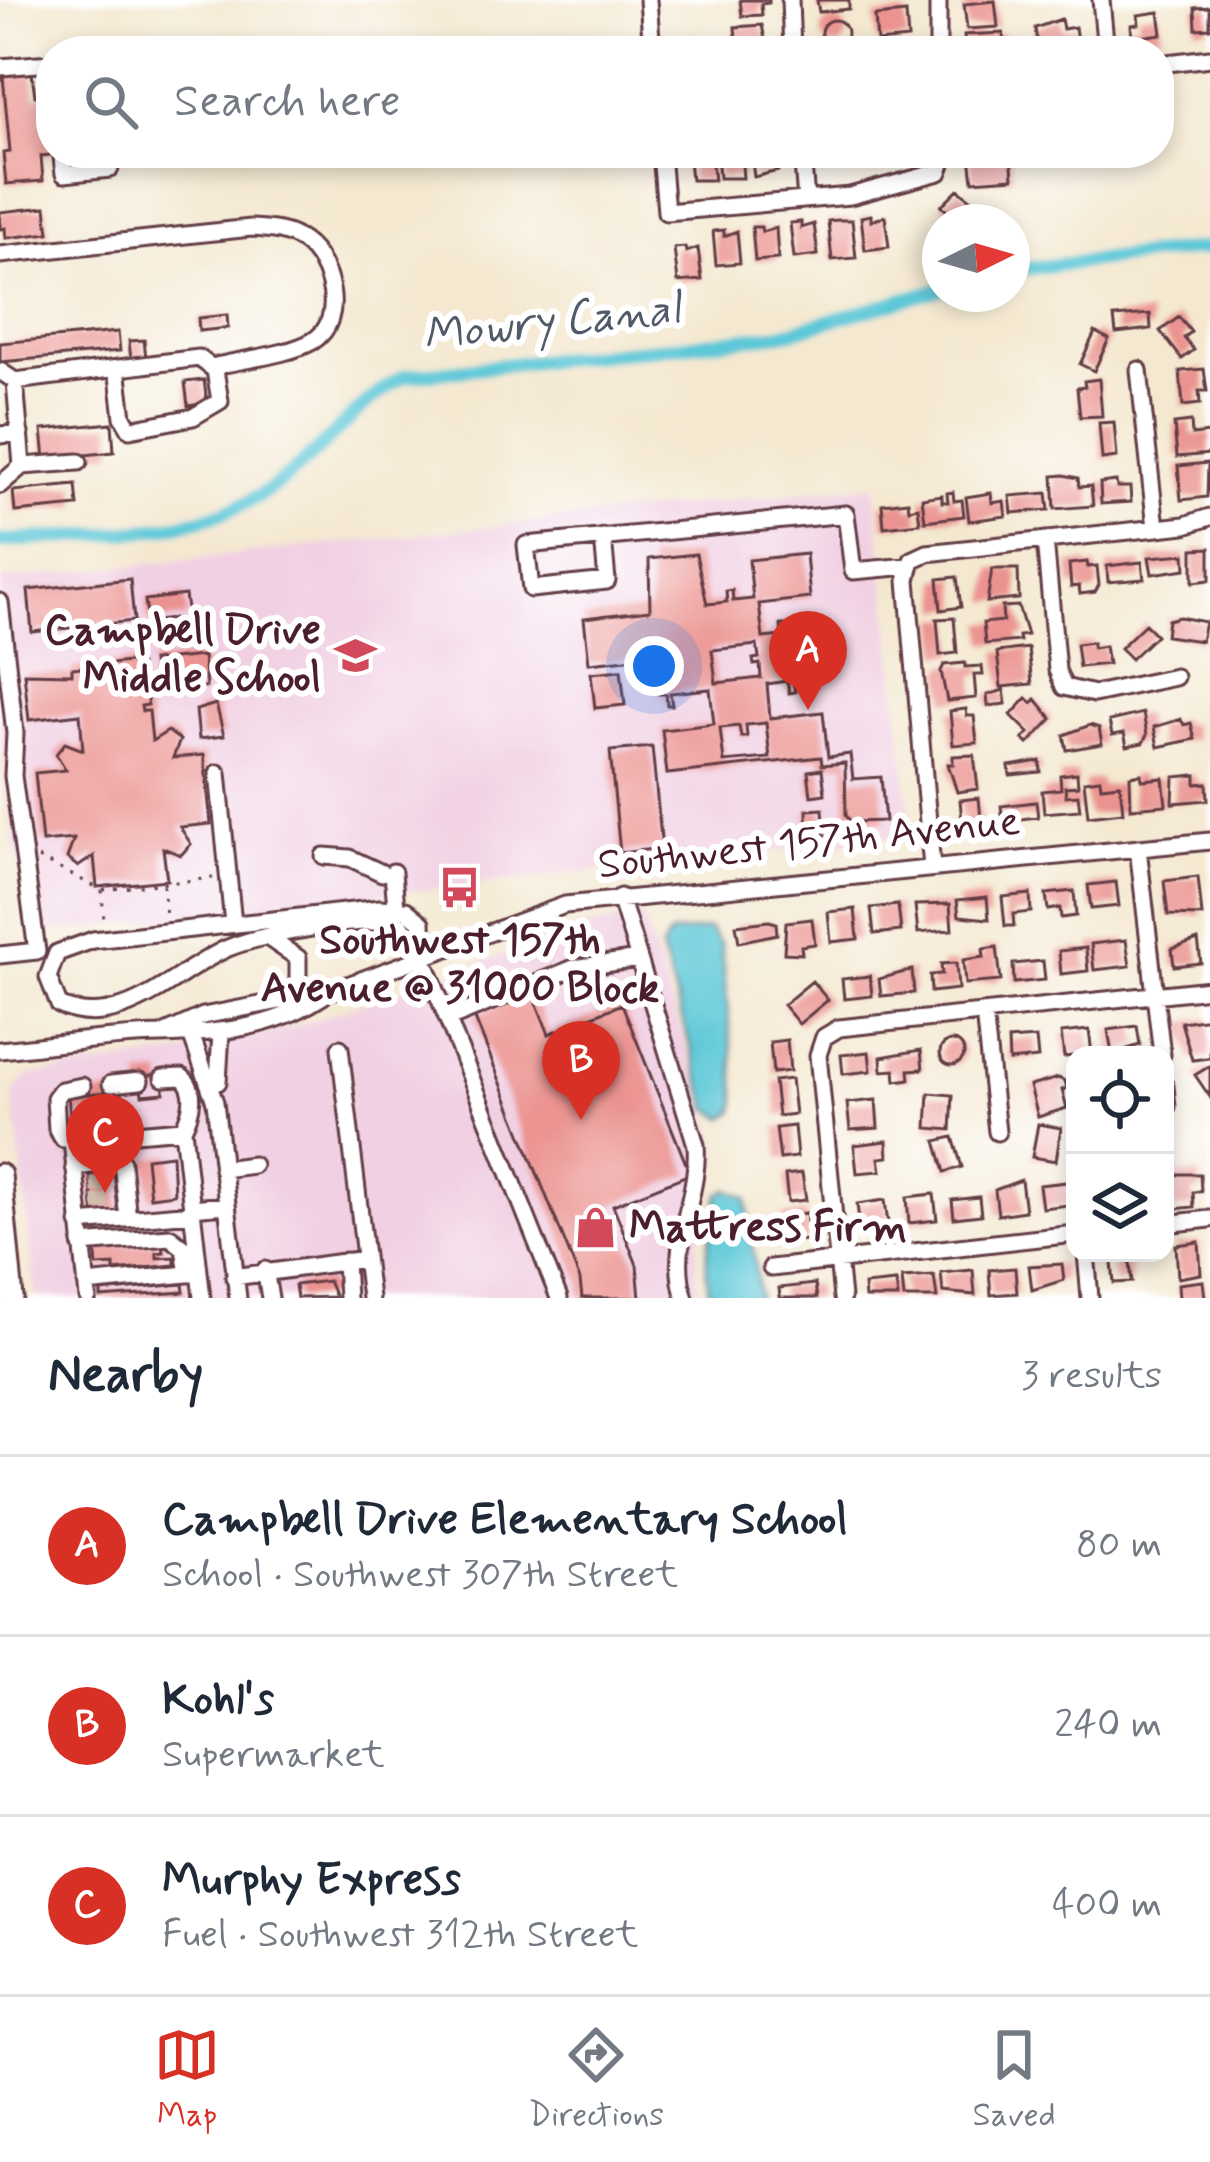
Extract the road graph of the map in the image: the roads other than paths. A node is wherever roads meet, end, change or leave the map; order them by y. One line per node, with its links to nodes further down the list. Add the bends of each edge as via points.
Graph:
1 (648, 0): 5 (street)
2 (790, 0): 6 (street)
3 (938, 0): 7 (street)
4 (1101, 0): 8 (street)
5 (651, 36)
6 (791, 36)
7 (938, 36)
8 (1105, 36)
9 (1210, 58): 10 (street)
10 (1174, 62)
11 (36, 65): 12 (street)
12 (0, 67)
13 (63, 168): 14 (street)
14 (110, 168)
15 (662, 168): 18 (street, via 666,212)
16 (803, 168): 18 (street)
17 (940, 168): 18 (street, via 890,189)
18 (806, 200)
19 (0, 255): 20 (street, via 251,228 303,241 328,275 326,329 312,341)
20 (212, 367): 21 (street, via 199,358); 21 (street, via 221,390 212,410 130,429)
21 (118, 368): 24 (street)
22 (1139, 370): 31 (street)
23 (0, 371): 24 (street)
24 (15, 381): 25 (street)
25 (20, 434): 26 (street); 28 (street)
26 (0, 435)
27 (79, 462): 28 (street)
28 (22, 466): 29 (street)
29 (0, 485)
30 (1210, 517): 31 (street)
31 (1156, 528): 33 (street)
32 (603, 537): 32 (street, via 526,545 531,590 607,581); 34 (street, via 846,514 853,571)
33 (1045, 541): 34 (street, via 927,553); 36 (street, via 1060,680 1077,694)
34 (908, 566): 41 (street)
35 (0, 602): 46 (street, via 37,951)
36 (1175, 677)
37 (218, 773): 44 (street)
38 (1210, 841): 39 (street, Southwest 157th Avenue)
39 (1138, 848): 41 (street, Southwest 157th Avenue); 51 (street)
40 (324, 856): 43 (street, via 387,873)
41 (932, 868): 42 (street, Southwest 157th Avenue)
42 (620, 897): 47 (street); 48 (street, Southwest 157th Avenue, via 565,905)
43 (396, 908): 44 (street); 48 (street, via 422,923)
44 (233, 924): 45 (street, via 78,943 52,959 49,987 69,1010 122,1005 164,990 223,951)
45 (270, 939): 48 (street, via 394,922); 52 (street, via 298,958)
46 (0, 955)
47 (639, 958): 54 (street, via 574,968); 97 (street, via 696,1145 680,1240)
48 (424, 960): 50 (street, Southwest 157th Avenue); 54 (street)
49 (1210, 988): 51 (street)
50 (331, 991): 52 (street, Southwest 157th Avenue); 55 (street, Southwest 157th Avenue, via 292,1016)
51 (1155, 994): 53 (street); 58 (street)
52 (289, 997): 56 (street, Southwest 157th Avenue, via 203,1016)
53 (984, 1013): 67 (street); 83 (street, via 824,1036 818,1055)
54 (448, 1019): 96 (street)
55 (220, 1031): 57 (street, Southwest 157th Avenue); 65 (street)
56 (163, 1034): 57 (street, Southwest 157th Avenue); 60 (street, Southwest 157th Avenue)
57 (192, 1036): 65 (street)
58 (1161, 1046)
59 (340, 1048): 81 (street)
60 (0, 1050)
61 (163, 1078): 66 (street, via 188,1082 192,1109)
62 (140, 1081): 63 (street)
63 (111, 1084)
64 (82, 1087): 68 (street, via 55,1098 57,1130)
65 (214, 1102): 71 (street)
66 (183, 1129): 68 (street); 74 (street)
67 (997, 1132)
68 (71, 1140): 70 (street)
69 (253, 1165): 71 (street)
70 (74, 1167): 75 (street, via 122,1162); 77 (street, via 84,1195)
71 (222, 1168): 73 (street)
72 (0, 1174): 91 (main road)
73 (226, 1205): 74 (street); 88 (street)
74 (191, 1210): 75 (street); 87 (street)
75 (128, 1219): 77 (street)
76 (1210, 1219): 78 (street)
77 (79, 1223): 80 (street)
78 (1174, 1223)
79 (1066, 1235): 83 (street)
80 (81, 1244): 87 (street, via 170,1237); 89 (street)
81 (365, 1259): 82 (street); 95 (street)
82 (345, 1261): 86 (street); 94 (street)
83 (839, 1261): 85 (street); 98 (street)
84 (1087, 1262): 99 (street)
85 (771, 1268)
86 (265, 1270): 88 (street); 93 (street)
87 (194, 1274): 89 (street); 92 (street)
88 (234, 1277): 90 (street)
89 (87, 1291)
90 (232, 1297)
91 (12, 1298)
92 (202, 1298)
93 (270, 1298)
94 (347, 1298)
95 (370, 1298)
96 (559, 1298)
97 (686, 1298)
98 (842, 1298)
99 (1090, 1298)

